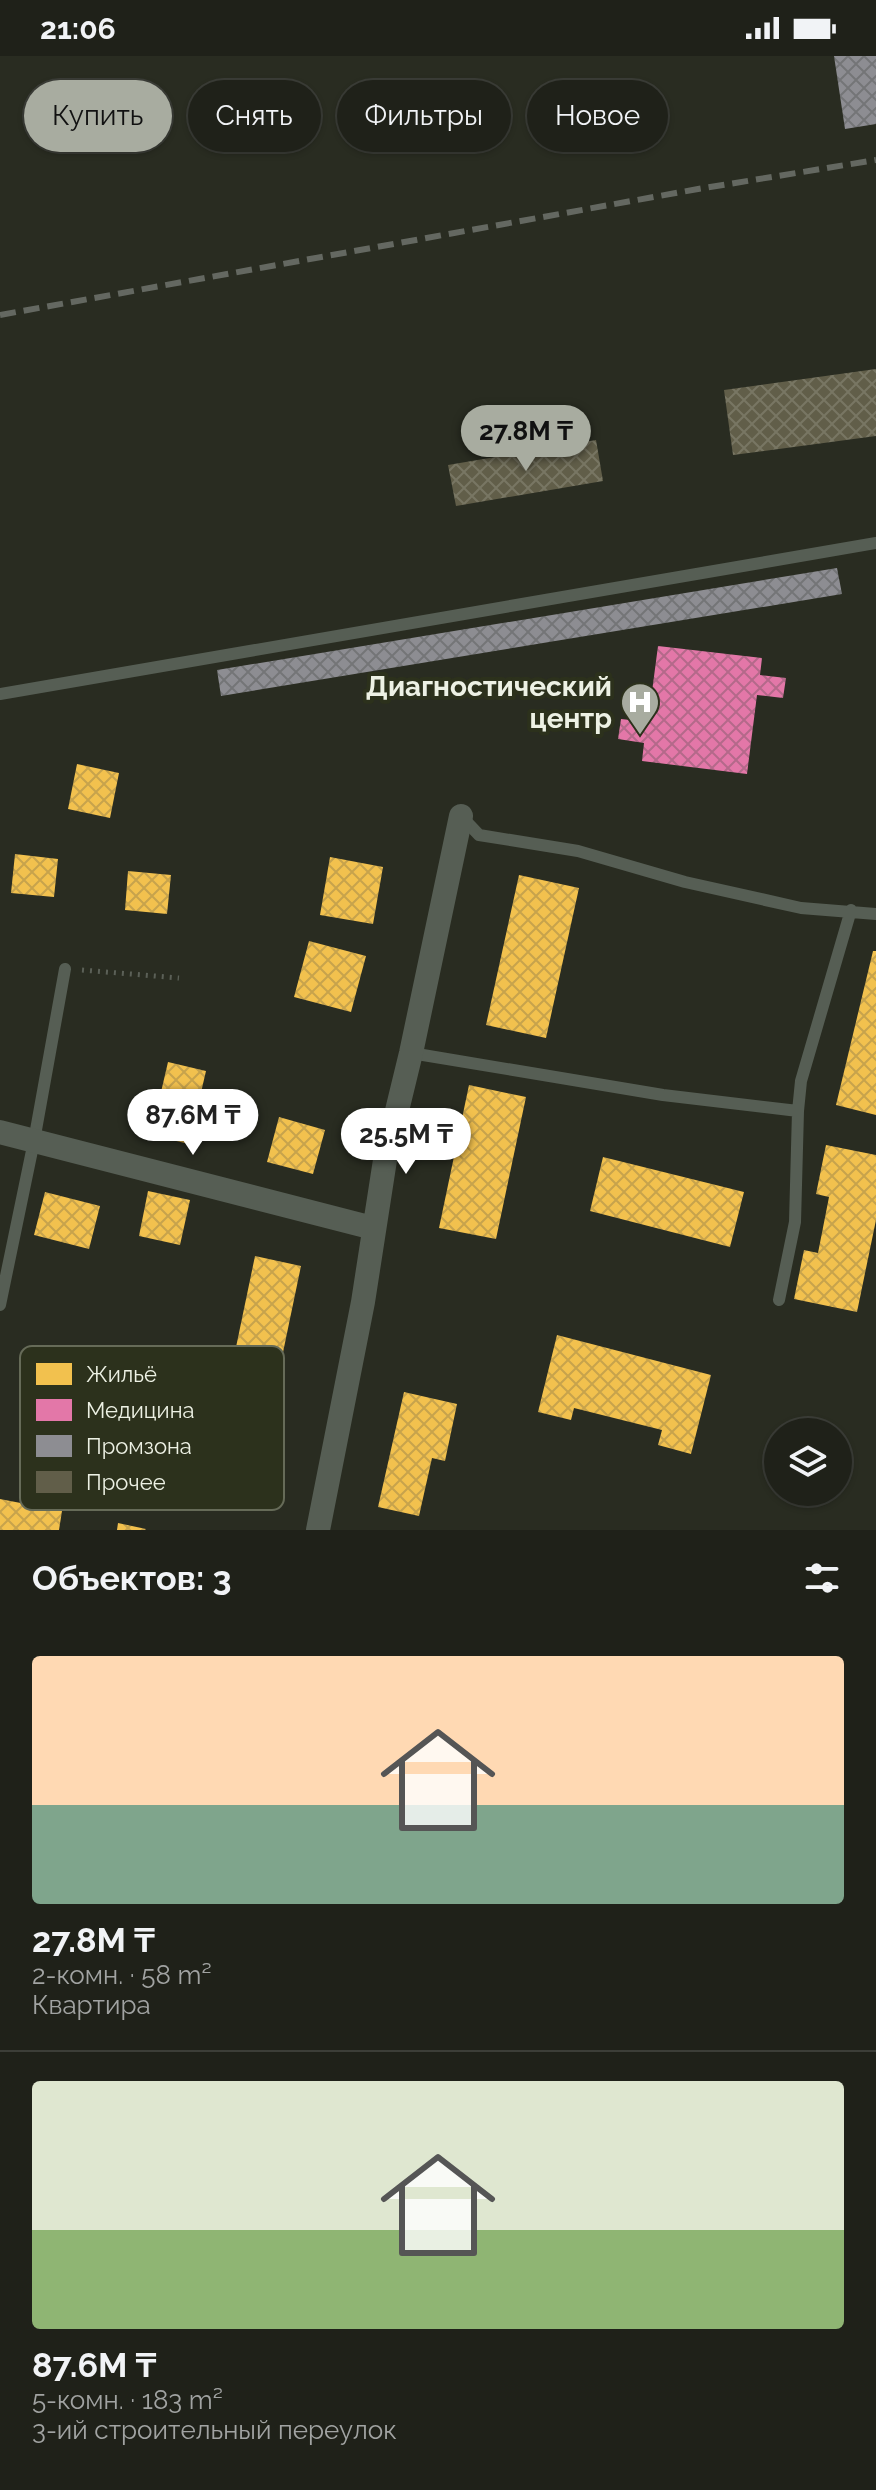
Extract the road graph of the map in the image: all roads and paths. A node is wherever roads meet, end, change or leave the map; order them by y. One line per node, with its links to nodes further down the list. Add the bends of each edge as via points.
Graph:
1 (876, 543): 2 (lane)
2 (0, 694)
3 (461, 816): 4 (lane, via 479,835 578,851 801,908); 8 (street)
4 (851, 910): 5 (lane); 9 (lane, via 801,1081)
5 (876, 914)
6 (65, 969): 7 (path); 11 (lane)
7 (179, 978)
8 (411, 1053): 9 (lane, via 649,1093); 12 (street)
9 (798, 1111): 13 (lane, via 795,1222)
10 (0, 1132): 11 (street)
11 (34, 1141): 12 (street); 14 (lane)
12 (373, 1228): 15 (street)
13 (779, 1300)
14 (0, 1305)
15 (318, 1530)

